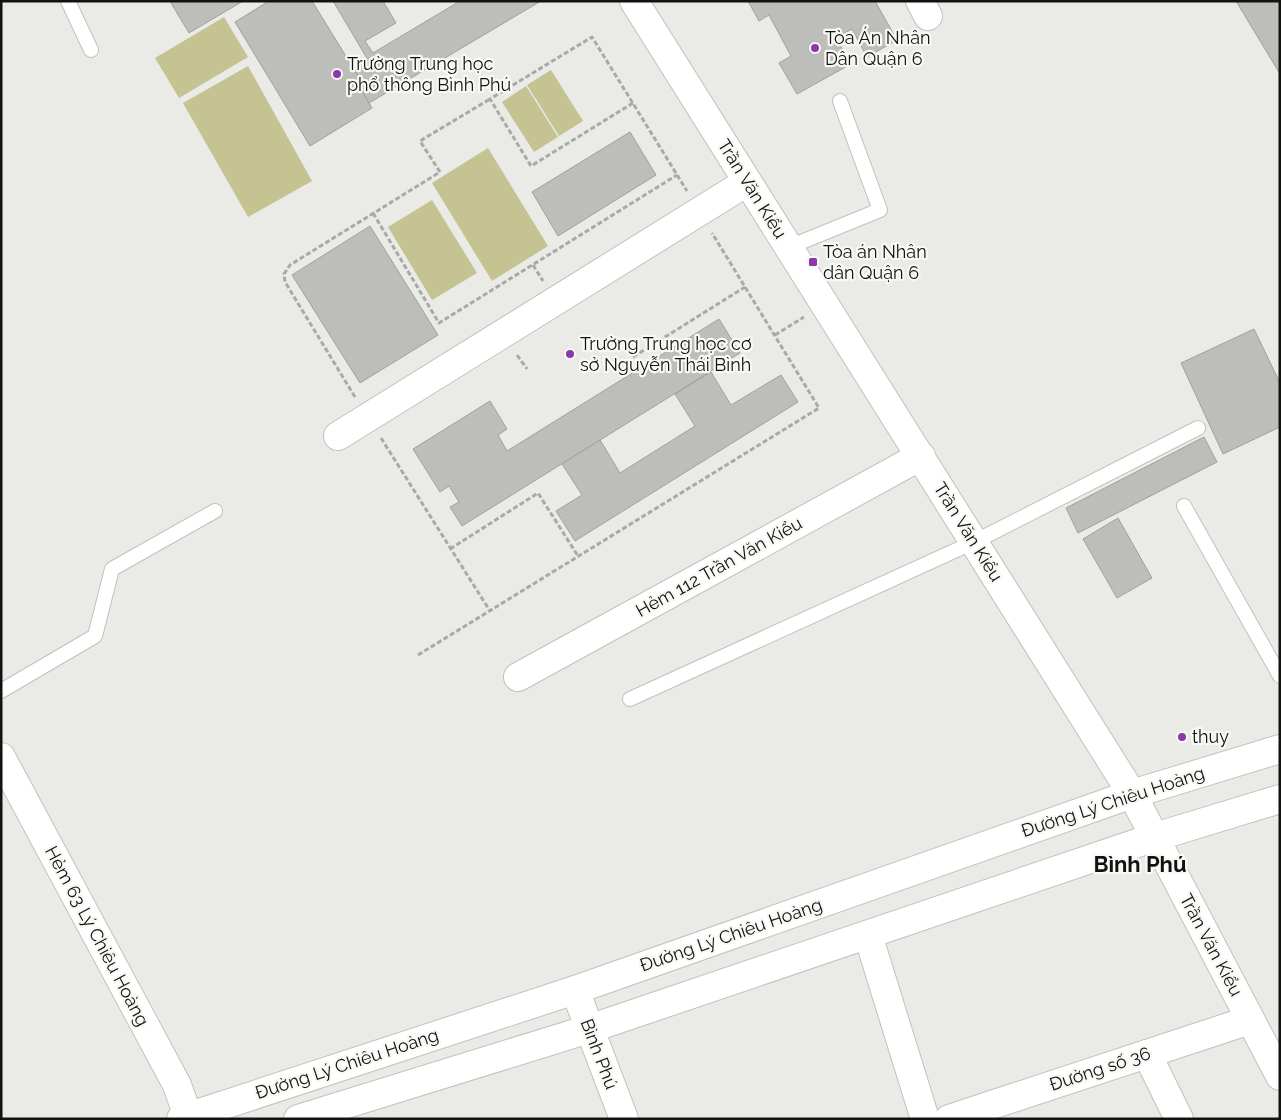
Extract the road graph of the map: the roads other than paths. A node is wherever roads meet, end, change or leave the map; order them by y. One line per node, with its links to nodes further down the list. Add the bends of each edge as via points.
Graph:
1 (68, 1): 3 (lane)
2 (634, 1): 5 (street, Trần Văn Kiểu)
3 (91, 50)
4 (840, 101): 6 (lane, via 880,210)
5 (747, 182): 6 (street, Trần Văn Kiểu); 8 (street)
6 (789, 247): 9 (street, Trần Văn Kiểu)
7 (1198, 428): 12 (lane)
8 (338, 436)
9 (920, 456): 12 (street, Trần Văn Kiểu); 14 (street, Hẻm 112 Trần Văn Kiểu)
10 (1184, 506): 13 (lane)
11 (215, 511): 15 (lane, via 112,569 95,636)
12 (974, 542): 16 (lane); 19 (street, Trần Văn Kiểu)
13 (1280, 676)
14 (518, 677)
15 (1, 691)
16 (630, 699)
17 (1280, 749): 19 (street, Đường Lý Chiêu Hoàng)
18 (1, 757): 28 (street, Hẻm 63 Lý Chiêu Hoàng, via 177,1085)
19 (1132, 794): 21 (street, Trần Văn Kiểu); 23 (street, Đường Lý Chiêu Hoàng)
20 (1280, 799): 21 (street, Đường Lý Chiêu Hoàng)
21 (1155, 837): 22 (street, Đường Lý Chiêu Hoàng); 24 (street, Trần Văn Kiểu)
22 (868, 935): 25 (street, Đường Lý Chiêu Hoàng); 31 (street)
23 (575, 990): 25 (street, Bình Phú); 28 (street, Đường Lý Chiêu Hoàng)
24 (1250, 1020): 26 (street, Đường số 36); 27 (street, Trần Văn Kiểu)
25 (589, 1029): 29 (street, Đường Lý Chiêu Hoàng); 30 (street, Bình Phú)
26 (1147, 1054): 32 (street, Đường số 36); 33 (street)
27 (1280, 1076)
28 (186, 1118)
29 (298, 1119)
30 (624, 1119)
31 (925, 1119)
32 (949, 1119)
33 (1179, 1119)

